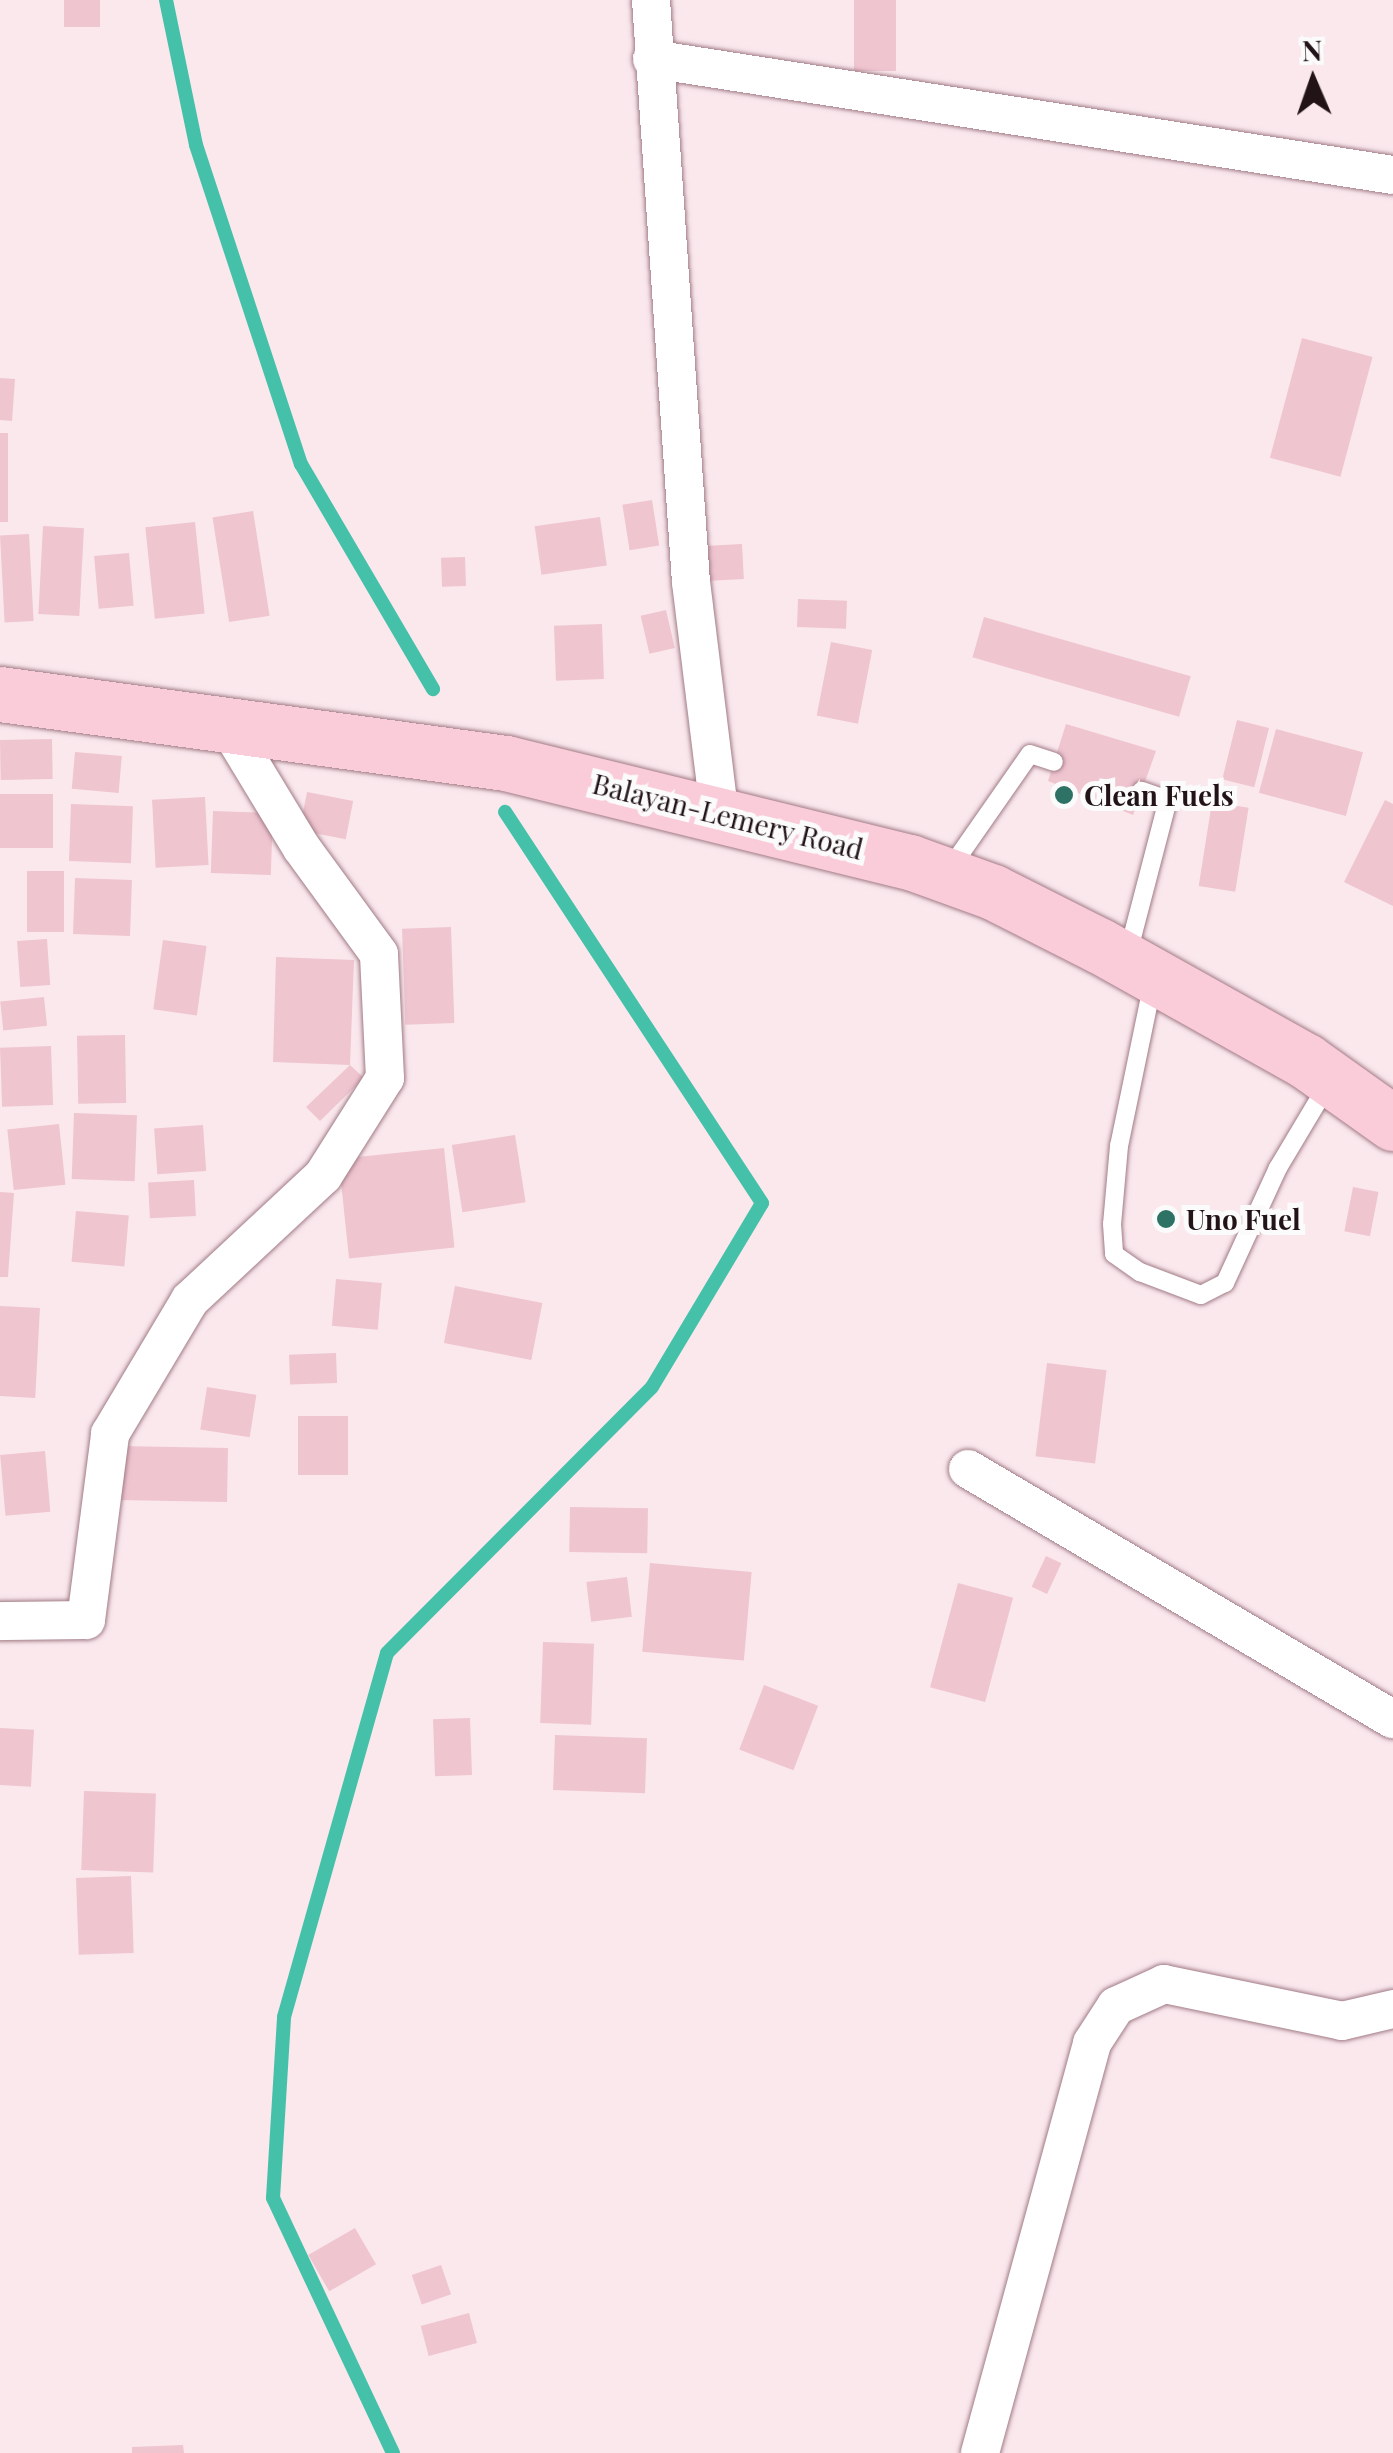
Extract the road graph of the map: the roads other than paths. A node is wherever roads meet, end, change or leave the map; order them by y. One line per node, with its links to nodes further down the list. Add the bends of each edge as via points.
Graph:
1 (652, 0): 2 (street)
2 (652, 59): 3 (street); 8 (street, via 692,582)
3 (1393, 175)
4 (0, 694): 5 (main road, Balayan-Lemery Road)
5 (224, 720): 8 (main road, Balayan-Lemery Road, via 506,763); 14 (street, via 300,847 379,954 385,1078 323,1176 190,1300 110,1434 86,1620)
6 (1054, 762): 9 (lane, via 1030,754)
7 (1142, 791): 10 (lane, via 1168,800)
8 (718, 810): 9 (main road, Balayan-Lemery Road)
9 (946, 875): 10 (main road, Balayan-Lemery Road)
10 (1140, 968): 11 (main road, Balayan-Lemery Road); 11 (lane, via 1112,1224 1114,1254 1140,1272 1201,1295 1225,1283 1278,1168)
11 (1330, 1080): 12 (main road, Balayan-Lemery Road)
12 (1393, 1123)
13 (968, 1469): 15 (street)
14 (0, 1621)
15 (1393, 1719)
16 (1393, 2009): 17 (street, via 1342,2021 1164,1984 1116,2006 1092,2043)
17 (980, 2453)

